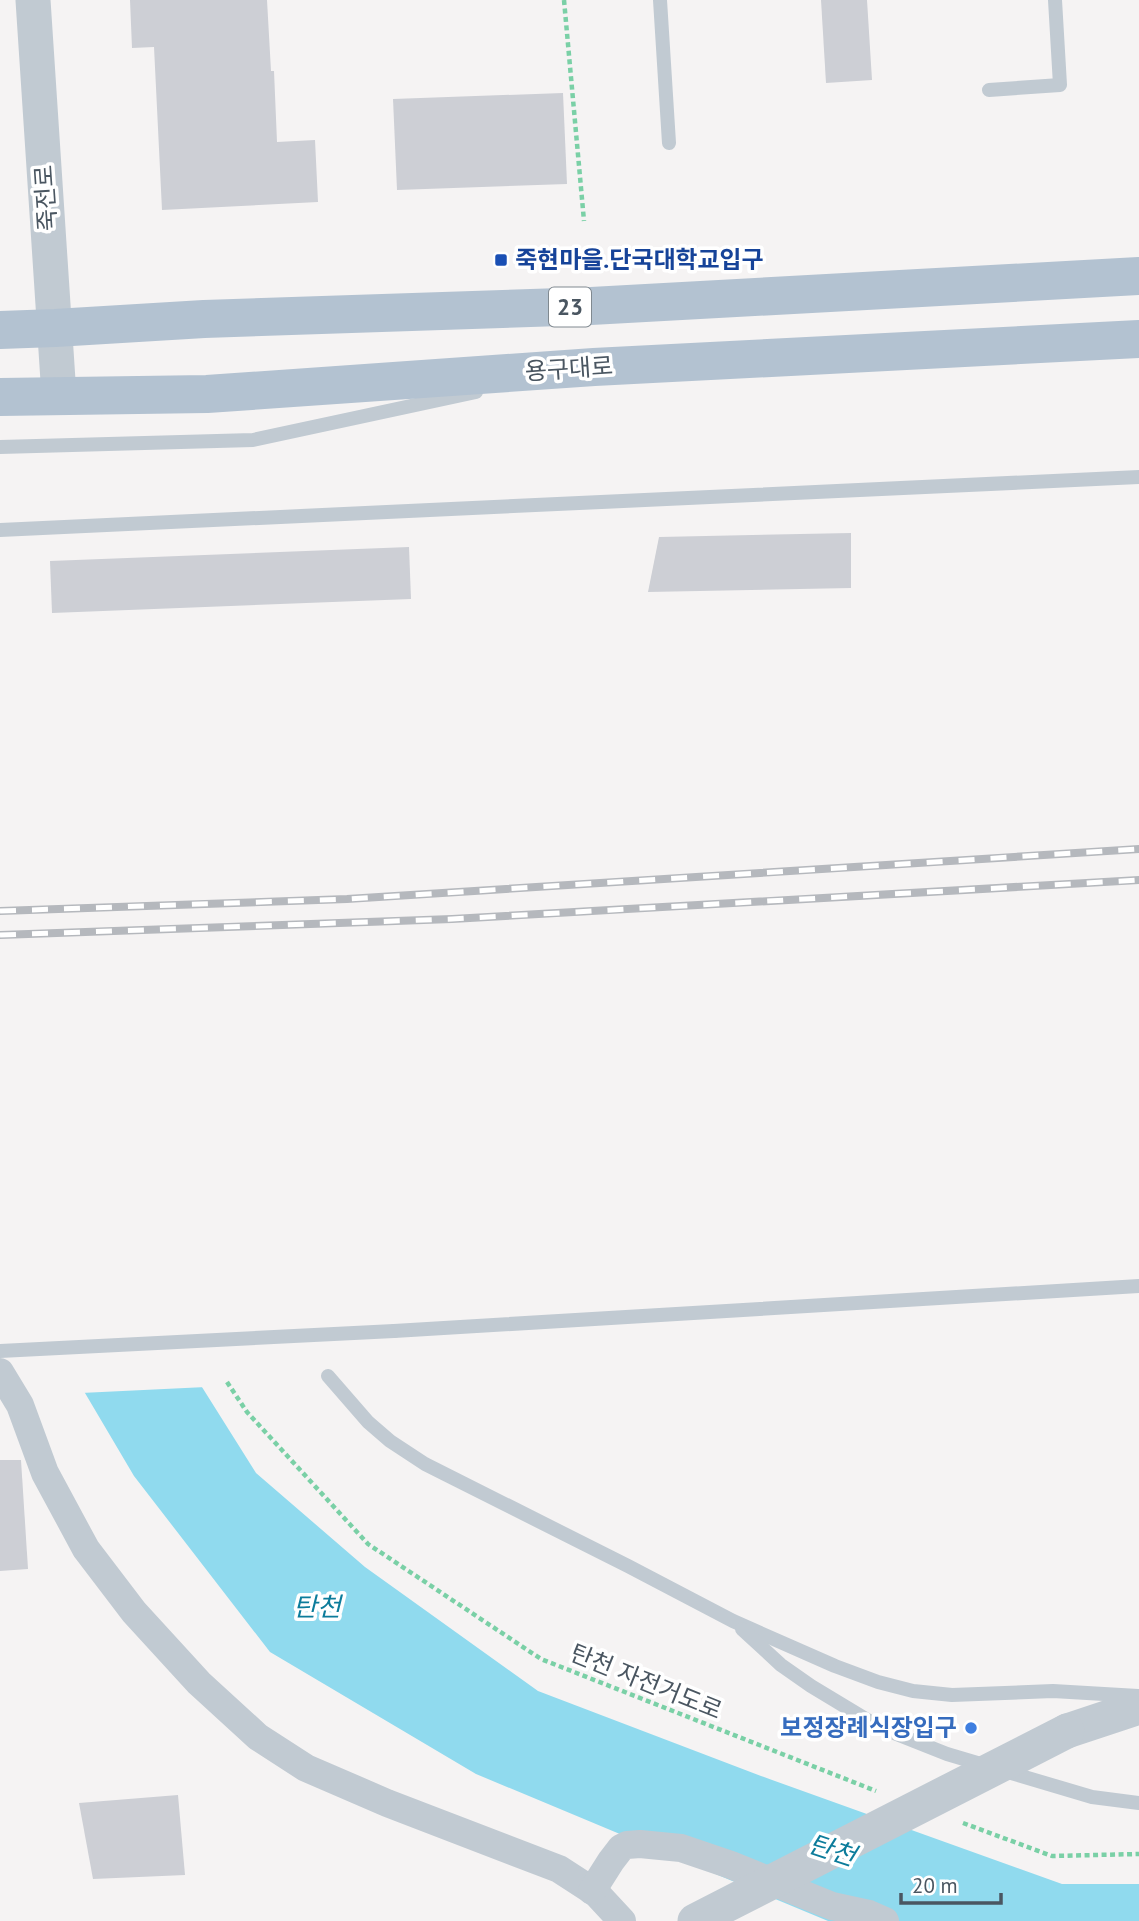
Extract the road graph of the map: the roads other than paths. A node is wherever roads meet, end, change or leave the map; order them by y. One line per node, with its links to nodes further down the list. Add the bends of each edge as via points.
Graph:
1 (33, 0): 7 (street, 죽전로)
2 (660, 0): 5 (lane)
3 (1055, 0): 4 (lane, via 1060,85)
4 (989, 90)
5 (669, 143)
6 (1139, 276): 7 (main road, 23, via 591,306)
7 (55, 328): 8 (main road, 23); 11 (street, 죽전로)
8 (0, 330)
9 (1139, 339): 10 (main road, 용구대로)
10 (594, 367): 11 (main road, 용구대로, via 207,394); 13 (lane, via 253,440)
11 (59, 396): 12 (main road, 용구대로)
12 (0, 397)
13 (0, 447)
14 (1139, 477): 15 (lane)
15 (0, 530)
16 (1139, 1286): 17 (lane, bridge)
17 (0, 1351)
18 (0, 1372): 20 (street)
19 (328, 1376): 21 (lane, via 368,1422 425,1464)
20 (10, 1406): 25 (street, via 86,1549 152,1633 258,1737 306,1768 559,1869)
21 (733, 1620): 22 (lane, via 835,1666 913,1691); 24 (lane, via 781,1665 869,1721 947,1754 1093,1797)
22 (1139, 1696)
23 (1139, 1707): 27 (street, bridge, via 1067,1731)
24 (1139, 1803)
25 (592, 1891): 26 (street); 28 (street, via 626,1845 681,1848 832,1906)
26 (622, 1921)
27 (695, 1921)
28 (885, 1921)

